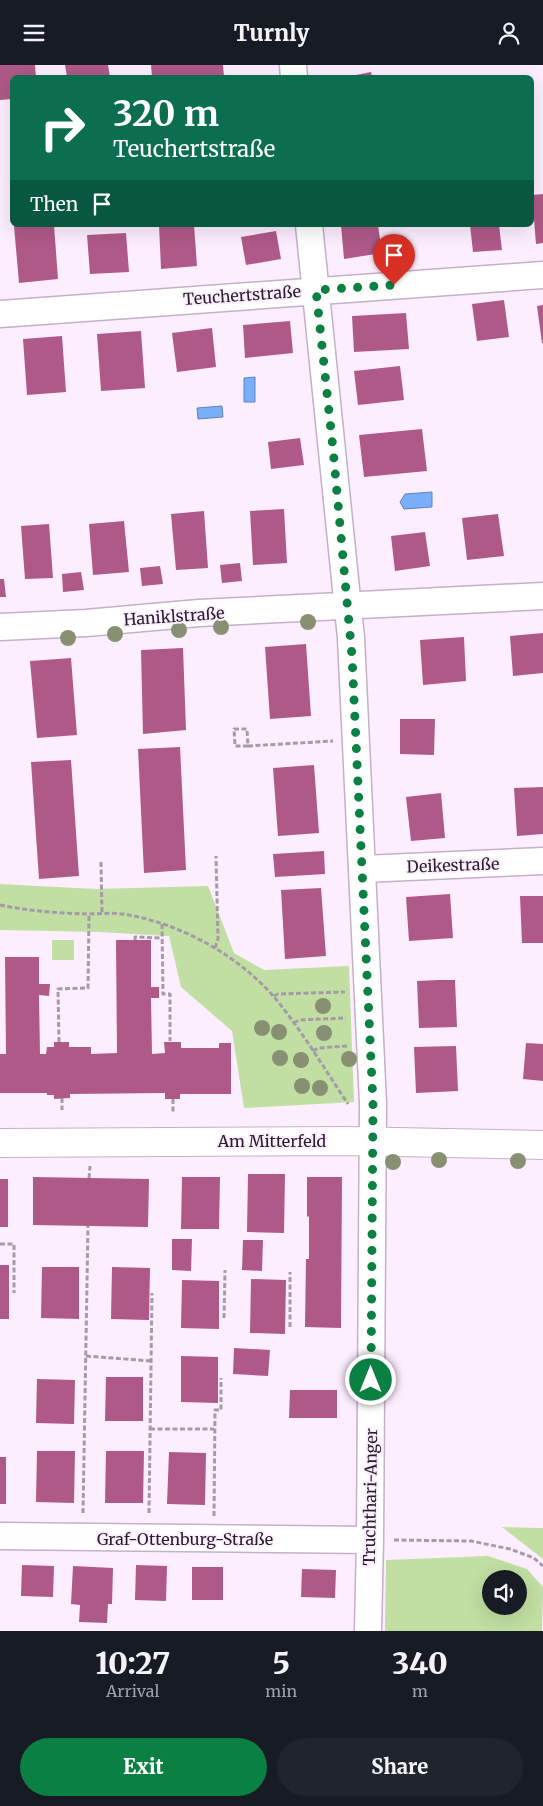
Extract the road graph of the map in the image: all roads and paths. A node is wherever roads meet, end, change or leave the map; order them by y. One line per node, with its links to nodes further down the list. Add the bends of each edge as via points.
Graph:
1 (309, 227): 3 (street, Truchthari-Anger)
2 (543, 275): 3 (street, Teuchertstraße)
3 (316, 290): 4 (street, Teuchertstraße); 6 (street, Truchthari-Anger)
4 (0, 314)
5 (543, 595): 6 (street, Haniklstraße)
6 (348, 606): 7 (street, Haniklstraße); 13 (street, Truchthari-Anger)
7 (0, 627)
8 (337, 740): 9 (path)
9 (248, 746): 9 (path, via 247,729 234,729 235,746)
10 (216, 856): 20 (path, via 218,939)
11 (543, 861): 13 (street, Deikestraße)
12 (101, 862): 15 (path)
13 (363, 869): 34 (street, Truchthari-Anger)
14 (0, 905): 16 (path)
15 (102, 913): 16 (path); 17 (path, via 128,915)
16 (89, 914): 26 (path, via 88,988 58,989)
17 (162, 924): 18 (path); 20 (path)
18 (162, 938): 19 (path, via 135,937); 25 (path, via 163,994 170,993)
19 (135, 941)
20 (214, 948): 22 (path, via 246,970)
21 (347, 992): 22 (path)
22 (274, 996): 24 (path)
23 (348, 1018): 24 (path, via 299,1020)
24 (294, 1023): 28 (path)
25 (170, 1041)
26 (59, 1042)
27 (351, 1046): 28 (path)
28 (313, 1051): 31 (path)
29 (62, 1099): 32 (path)
30 (173, 1099): 33 (path)
31 (350, 1108)
32 (62, 1110)
33 (173, 1113)
34 (372, 1141): 35 (street, Am Mitterfeld); 36 (street, Am Mitterfeld); 56 (street, Truchthari-Anger)
35 (0, 1143)
36 (543, 1145)
37 (90, 1164): 38 (path)
38 (90, 1178)
39 (88, 1226): 47 (path)
40 (0, 1244): 43 (path, via 14,1244)
41 (225, 1270): 45 (path)
42 (290, 1272): 46 (path)
43 (14, 1293)
44 (152, 1293): 48 (path)
45 (224, 1318)
46 (290, 1327)
47 (86, 1356): 48 (path); 54 (path)
48 (152, 1361): 50 (path)
49 (221, 1378): 51 (path, via 221,1410 215,1410)
50 (150, 1429): 51 (path); 52 (path)
51 (214, 1429): 53 (path)
52 (149, 1521)
53 (214, 1521)
54 (83, 1522)
55 (0, 1536): 56 (street, Graf-Ottenburg-Straße)
56 (370, 1540): 57 (path, via 471,1541 534,1557); 58 (street, Truchthari-Anger)
57 (543, 1566)
58 (368, 1631)

